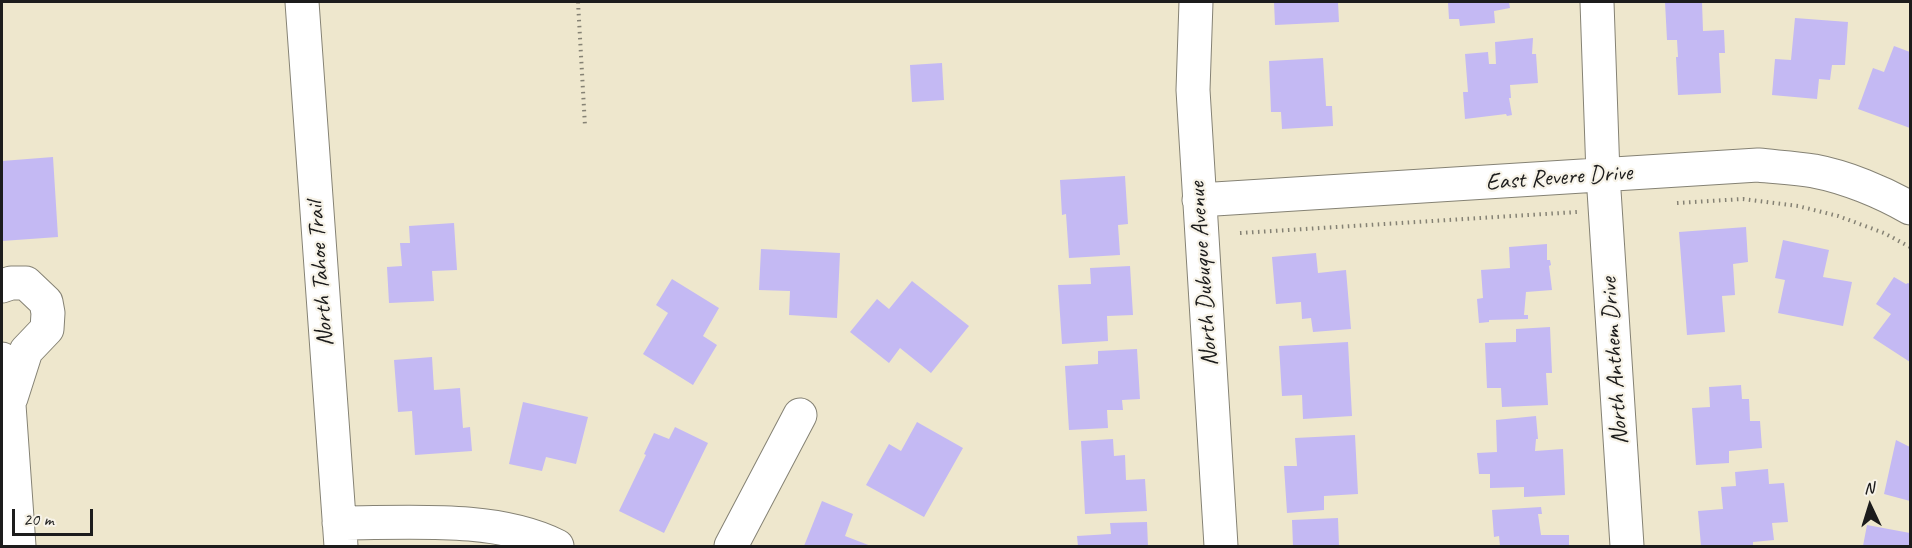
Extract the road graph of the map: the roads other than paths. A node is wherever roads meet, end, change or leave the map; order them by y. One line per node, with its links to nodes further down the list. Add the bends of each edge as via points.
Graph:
1 (302, 2): 11 (street, North Tahoe Trail)
2 (1196, 2): 5 (street, North Dubuque Avenue, via 1193,90)
3 (1597, 2): 4 (street, North Anthem Drive)
4 (1604, 175): 5 (street, East Revere Drive); 6 (street, East Revere Drive, via 1758,165 1815,171 1852,182); 16 (street, North Anthem Drive)
5 (1199, 200): 15 (street, North Dubuque Avenue)
6 (1911, 208)
7 (2, 286): 9 (street, via 26,284 46,302 48,313 47,330 26,351)
8 (2, 359): 9 (street)
9 (9, 405): 12 (street)
10 (800, 415): 14 (street)
11 (340, 535): 13 (street, via 438,522 485,526 540,538)
12 (19, 546)
13 (557, 546)
14 (731, 546)
15 (1221, 546)
16 (1627, 546)

